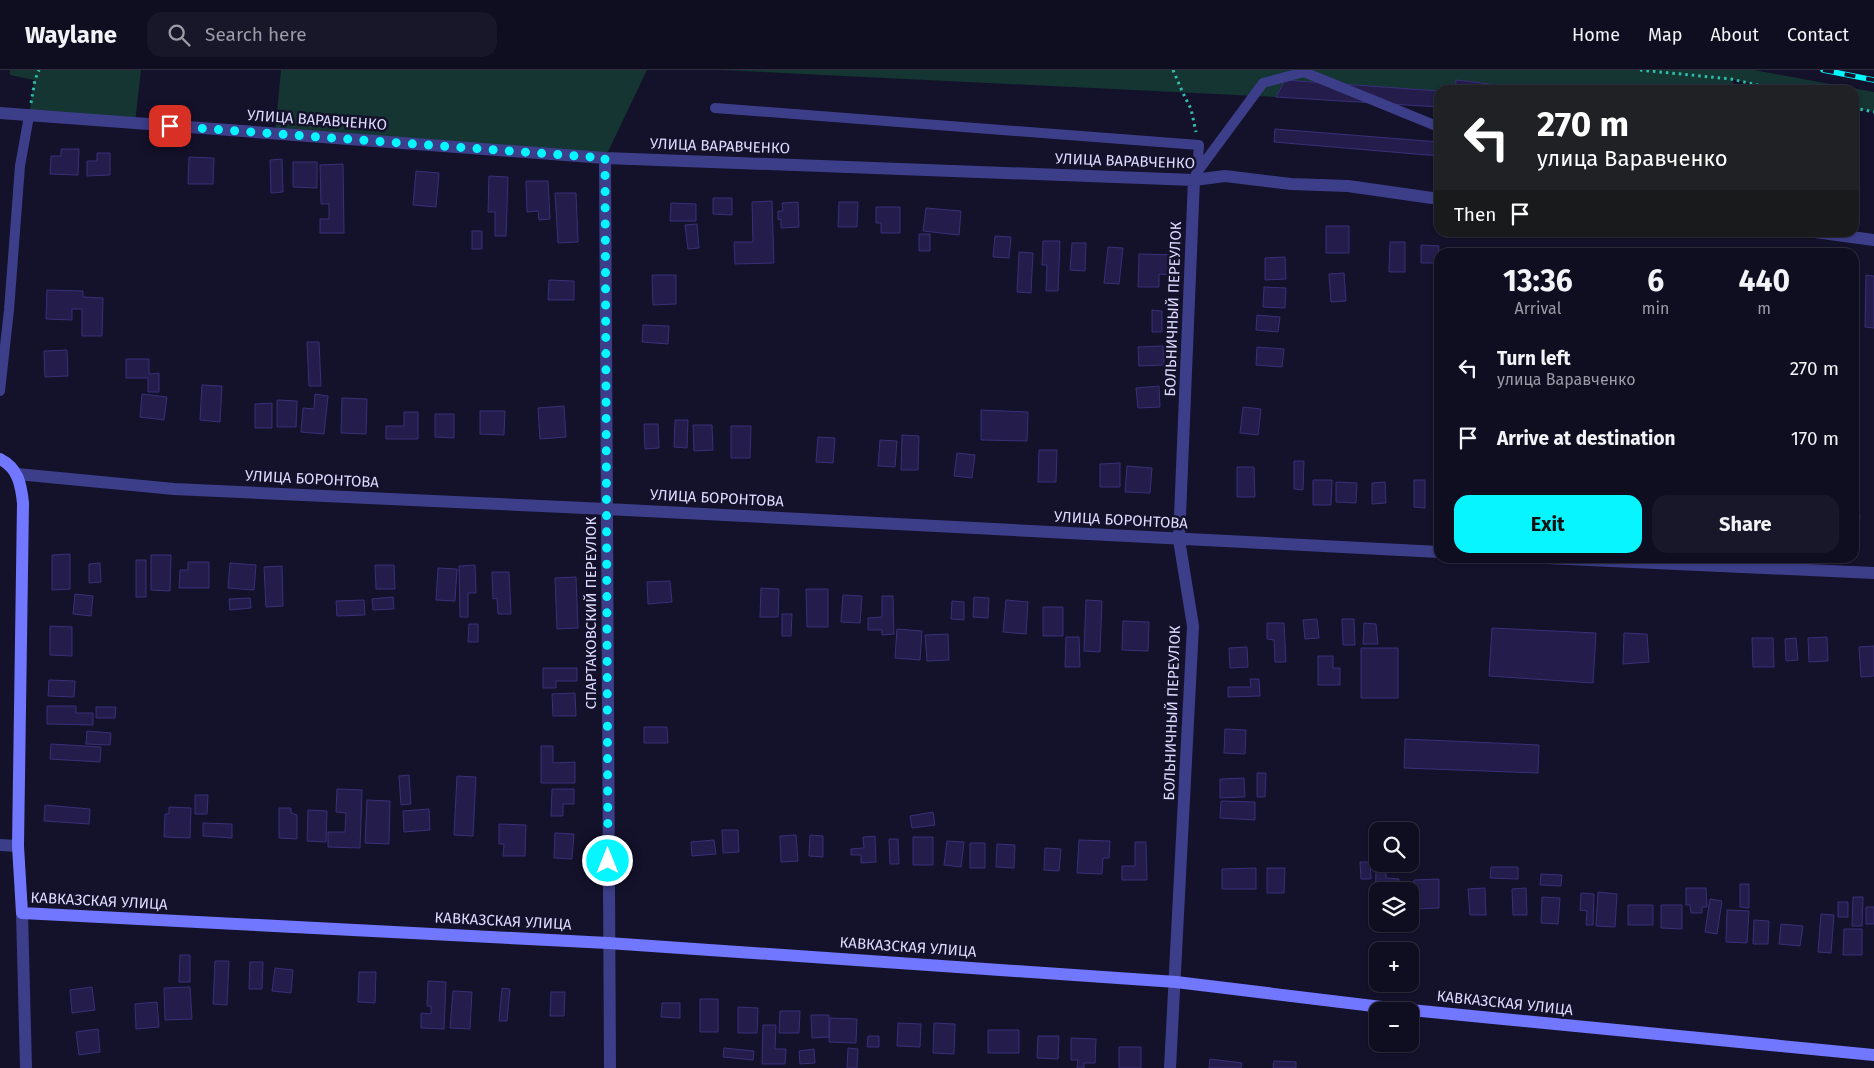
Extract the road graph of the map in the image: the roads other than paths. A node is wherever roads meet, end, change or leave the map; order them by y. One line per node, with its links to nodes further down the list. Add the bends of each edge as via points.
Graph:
1 (716, 108): 6 (lane, via 1199,145)
2 (0, 114): 3 (street, УЛИЦА ВАРАВЧЕНКО)
3 (28, 116): 5 (street, УЛИЦА ВАРАВЧЕНКО); 10 (lane, via 20,166)
4 (1434, 125): 6 (lane, via 1304,72 1263,84)
5 (605, 158): 6 (street, УЛИЦА ВАРАВЧЕНКО); 13 (street, СПАРТАКОВСКИЙ ПЕРЕУЛОК)
6 (1196, 176): 7 (street, УЛИЦА ВАРАВЧЕНКО, via 1348,186); 14 (street, БОЛЬНИЧНЫЙ ПЕРЕУЛОК)
7 (1434, 198)
8 (1852, 237): 9 (street)
9 (1874, 240)
10 (0, 391)
11 (0, 459): 12 (street)
12 (17, 474): 13 (street, УЛИЦА БОРОНТОВА, via 174,489); 19 (street, КАВКАЗСКАЯ УЛИЦА, via 23,503)
13 (607, 509): 14 (street, УЛИЦА БОРОНТОВА); 21 (street, СПАРТАКОВСКИЙ ПЕРЕУЛОК)
14 (1179, 540): 15 (street, УЛИЦА БОРОНТОВА); 22 (street, БОЛЬНИЧНЫЙ ПЕРЕУЛОК, via 1194,626)
15 (1434, 552)
16 (1655, 563): 17 (street)
17 (1874, 573)
18 (0, 845): 19 (street)
19 (18, 846): 20 (street, КАВКАЗСКАЯ УЛИЦА)
20 (22, 913): 21 (street, КАВКАЗСКАЯ УЛИЦА); 24 (street)
21 (608, 943): 22 (street, КАВКАЗСКАЯ УЛИЦА); 25 (street, СПАРТАКОВСКИЙ ПЕРЕУЛОК)
22 (1176, 982): 23 (street, КАВКАЗСКАЯ УЛИЦА, via 1390,1008); 26 (street, БОЛЬНИЧНЫЙ ПЕРЕУЛОК)
23 (1874, 1055)
24 (26, 1068)
25 (610, 1068)
26 (1170, 1068)

